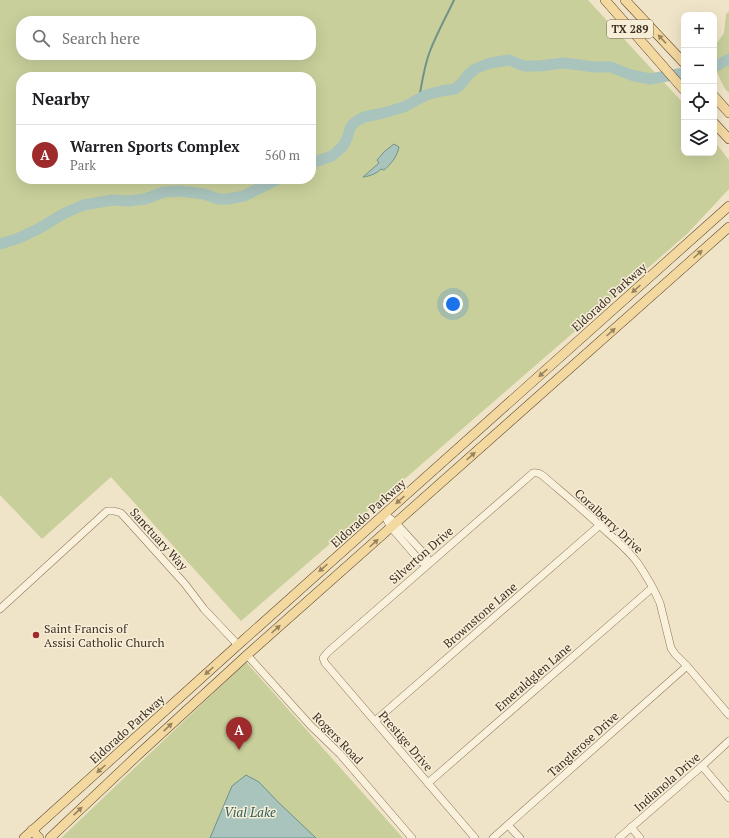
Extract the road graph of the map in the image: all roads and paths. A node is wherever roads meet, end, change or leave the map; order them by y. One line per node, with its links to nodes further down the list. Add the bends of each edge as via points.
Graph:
1 (605, 0): 4 (main road, TX 289)
2 (625, 0): 3 (main road, TX 289, one-way to 2)
3 (681, 59)
4 (681, 87)
5 (717, 99): 6 (main road)
6 (729, 113)
7 (717, 126): 8 (main road)
8 (729, 139)
9 (729, 206): 11 (main road, Eldorado Parkway)
10 (729, 227): 12 (main road, one-way to 10)
11 (663, 264): 12 (main road); 13 (main road, Eldorado Parkway, one-way to 13)
12 (674, 276): 14 (main road, one-way to 12)
13 (572, 347): 14 (main road); 16 (main road, Eldorado Parkway, one-way to 16)
14 (582, 358): 17 (main road, one-way to 14)
15 (536, 472): 18 (street, Coralberry Drive); 19 (street, Silverton Drive)
16 (384, 514): 17 (street); 22 (main road, Eldorado Parkway, one-way to 22)
17 (393, 525): 19 (street, via 421,562); 23 (main road, one-way to 17)
18 (600, 525): 20 (street, Coralberry Drive, via 628,551); 27 (street, Brownstone Lane)
19 (428, 564): 24 (street, Silverton Drive)
20 (652, 588): 25 (street, Coralberry Drive, via 660,603 671,648); 32 (street, Emeraldglen Lane)
21 (0, 609): 22 (street, Sanctuary Way, via 107,511 114,511 121,513 204,609)
22 (238, 644): 23 (main road); 29 (main road, Eldorado Parkway, one-way to 29)
23 (247, 655): 30 (main road, one-way to 23); 40 (street, Rogers Road, via 310,726 348,763)
24 (323, 658): 27 (street, Prestige Drive)
25 (687, 666): 26 (street, Coralberry Drive); 34 (street, Tanglerose Drive)
26 (729, 714)
27 (375, 721): 32 (street, Prestige Drive)
28 (729, 741): 31 (street, Indianola Drive)
29 (130, 742): 30 (main road); 36 (main road, Eldorado Parkway, one-way to 36)
30 (140, 753): 39 (main road, one-way to 30)
31 (702, 766): 33 (street); 35 (street, Indianola Drive)
32 (428, 783): 41 (street, Prestige Drive)
33 (729, 798)
34 (508, 825): 42 (street, Tanglerose Drive); 43 (street)
35 (631, 827): 44 (street, Indianola Drive); 45 (street)
36 (32, 830): 37 (main road, Eldorado Parkway); 38 (main road)
37 (24, 838)
38 (39, 838)
39 (50, 838)
40 (412, 838)
41 (475, 838)
42 (493, 838)
43 (520, 838)
44 (619, 838)
45 (640, 838)

